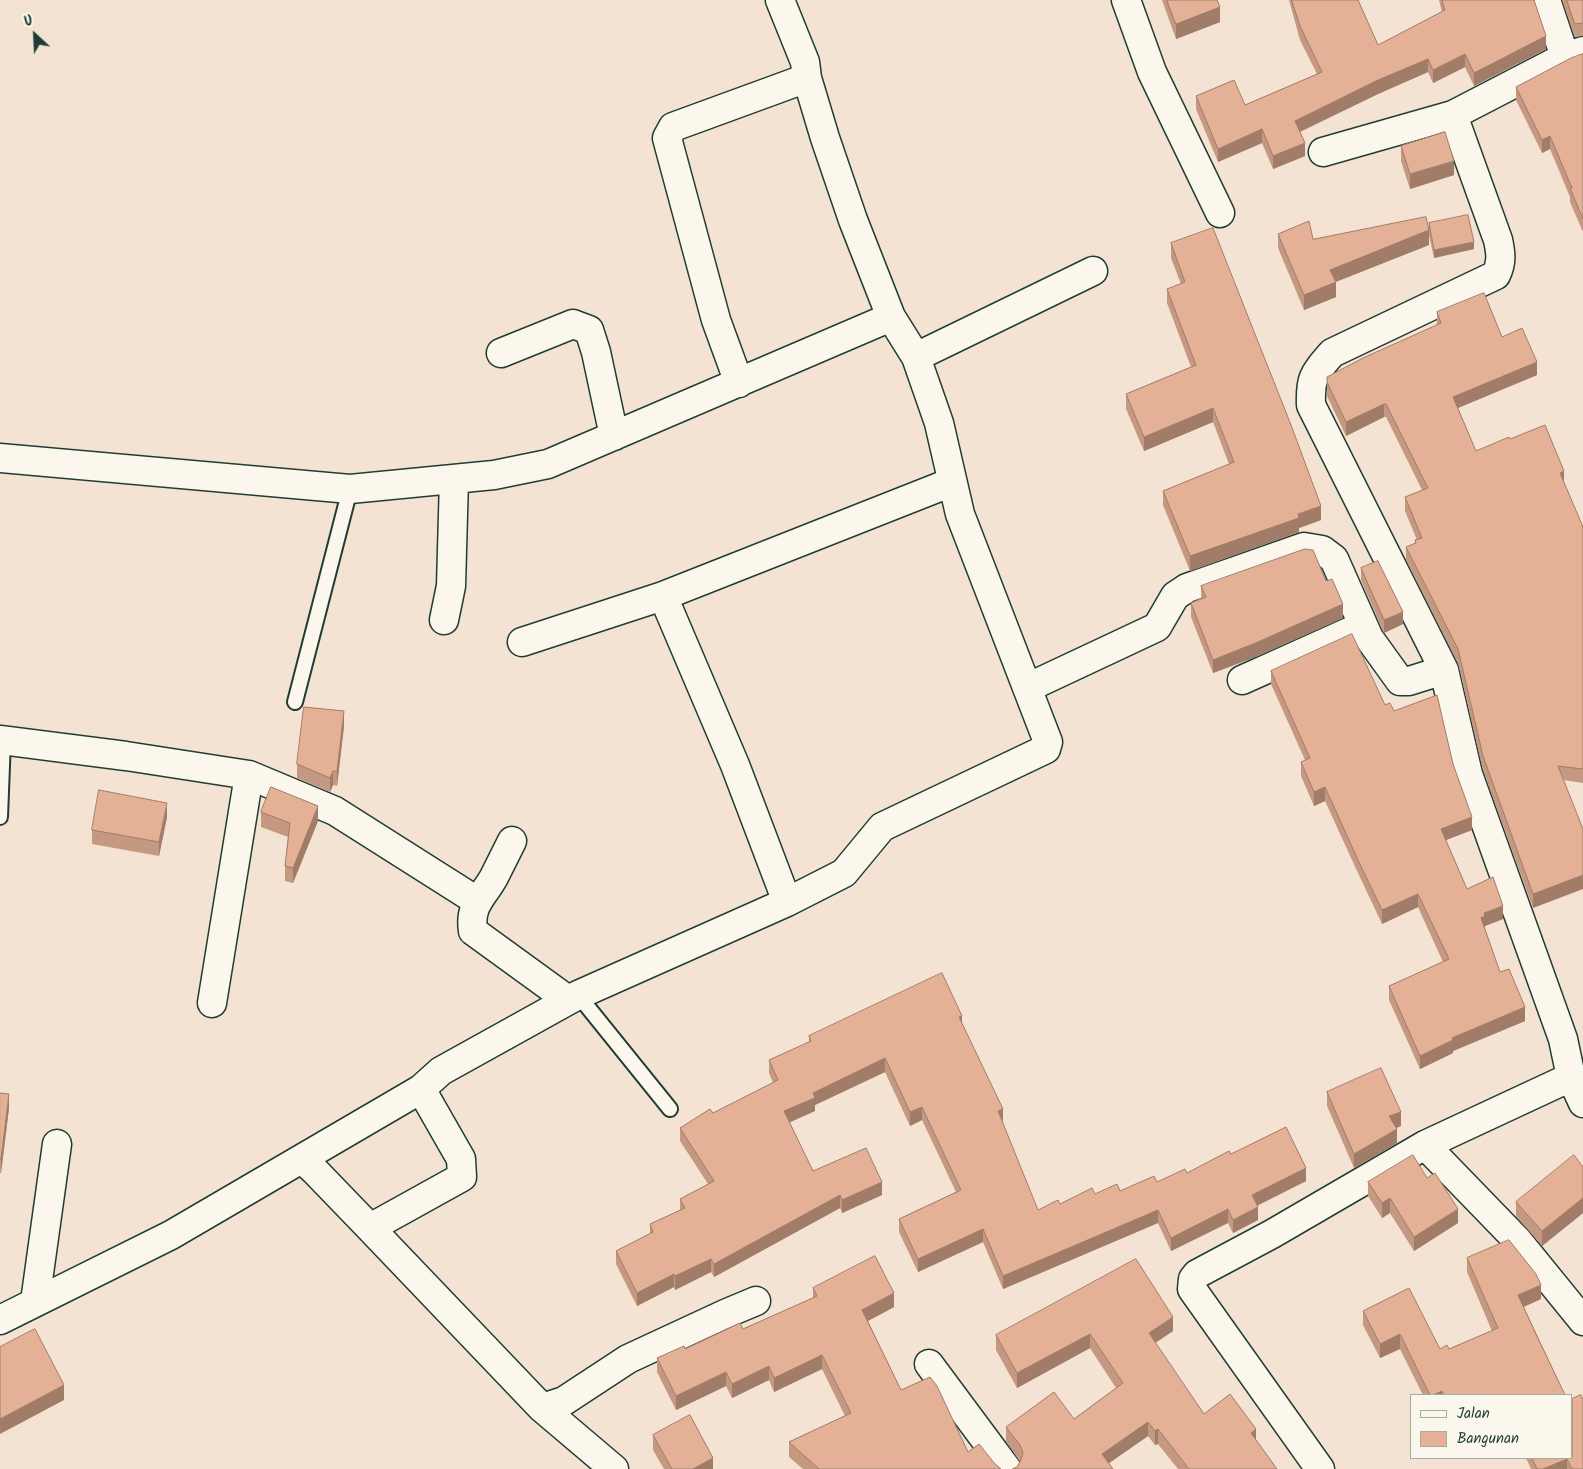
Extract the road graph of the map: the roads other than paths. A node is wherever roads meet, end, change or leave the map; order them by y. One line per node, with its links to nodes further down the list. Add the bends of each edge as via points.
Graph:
1 (780, 0): 5 (street, via 805,62)
2 (1126, 0): 8 (street, via 1152,72)
3 (1546, 0): 4 (street)
4 (1574, 54): 6 (street)
5 (807, 78): 10 (street, via 853,220); 13 (street, via 673,128 667,138 716,320)
6 (1453, 115): 7 (street); 23 (street, via 1498,240 1502,256 1496,275 1332,353 1315,373 1310,386 1311,405)
7 (1323, 152)
8 (1220, 214)
9 (1094, 271): 12 (street)
10 (891, 317): 12 (street); 13 (street)
11 (501, 353): 14 (street, via 573,324 589,330)
12 (916, 357): 17 (street, via 939,423)
13 (739, 383): 14 (street)
14 (614, 436): 16 (street, via 548,464)
15 (0, 458): 18 (street)
16 (454, 479): 18 (street); 20 (street, via 451,586)
17 (952, 482): 19 (street); 25 (street, via 960,514)
18 (350, 488): 26 (lane)
19 (663, 596): 22 (street); 32 (street, via 736,765)
20 (444, 620)
21 (1362, 626): 23 (street, via 1400,680); 24 (street); 25 (street, via 1334,559 1322,550 1304,547 1187,588 1175,596 1157,627)
22 (522, 642)
23 (1444, 670): 35 (street, via 1468,774)
24 (1242, 680)
25 (1027, 688): 32 (street, via 1048,742 1046,749 882,826 844,873)
26 (295, 702)
27 (1, 740): 28 (street); 29 (lane)
28 (249, 775): 31 (street, via 335,811); 34 (street)
29 (0, 817)
30 (512, 841): 31 (street, via 493,879)
31 (477, 901): 33 (street, via 471,921 473,931)
32 (787, 902): 33 (street)
33 (573, 998): 37 (street, via 441,1071); 39 (lane)
34 (212, 1003)
35 (1573, 1036): 36 (street)
36 (1571, 1077): 38 (street); 41 (street)
37 (421, 1089): 42 (street); 43 (street, via 461,1159 462,1177)
38 (1583, 1103)
39 (670, 1109)
40 (57, 1144): 45 (street)
41 (1425, 1146): 47 (street, via 1518,1241); 52 (street, via 1193,1279 1192,1289)
42 (302, 1159): 43 (street); 45 (street, via 171,1235)
43 (370, 1228): 49 (street)
44 (756, 1301): 49 (street, via 628,1359 564,1401)
45 (35, 1302): 46 (street)
46 (0, 1320)
47 (1583, 1321)
48 (929, 1364): 51 (street)
49 (542, 1408): 50 (street)
50 (614, 1469)
51 (1007, 1469)
52 (1320, 1469)

